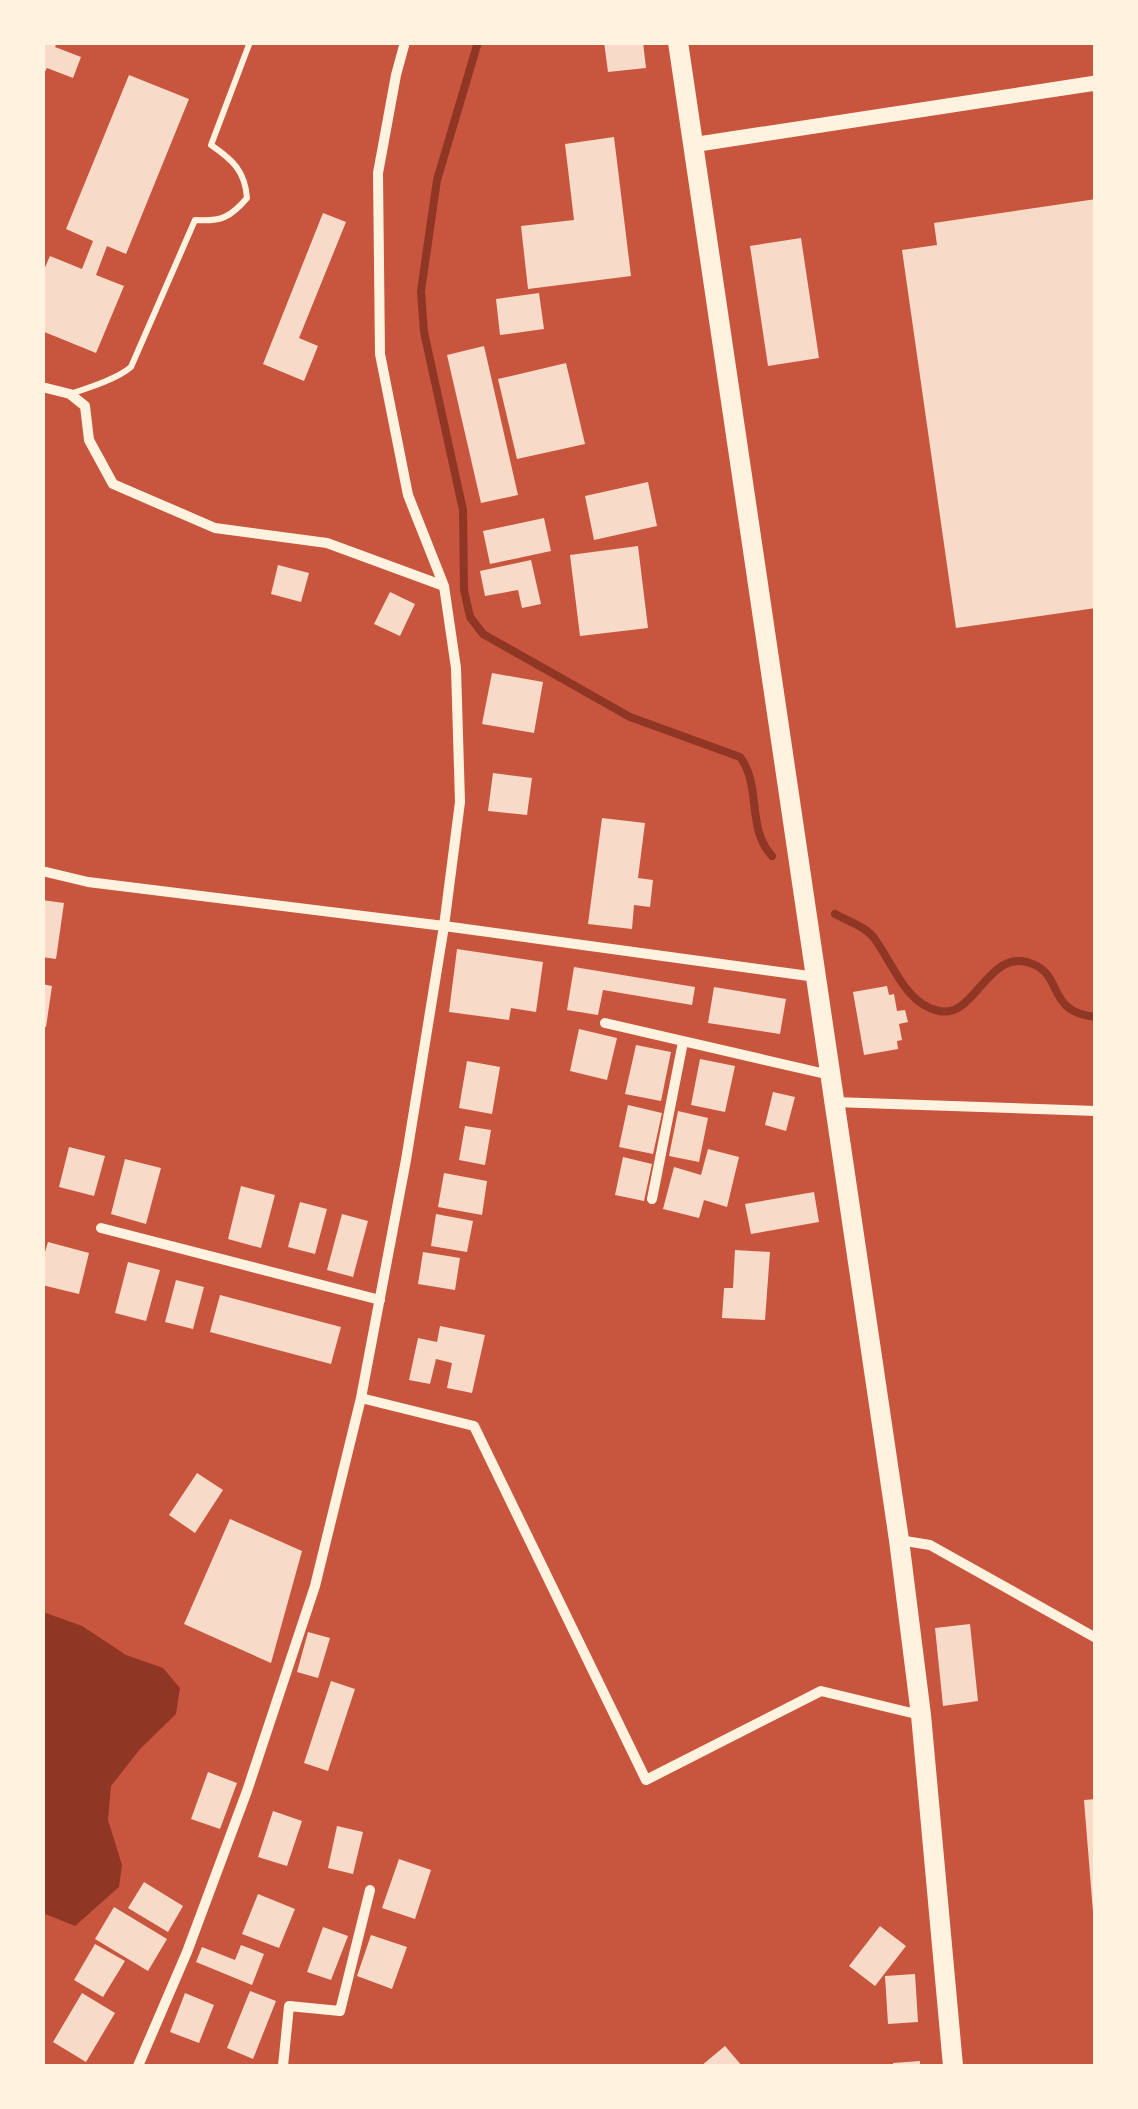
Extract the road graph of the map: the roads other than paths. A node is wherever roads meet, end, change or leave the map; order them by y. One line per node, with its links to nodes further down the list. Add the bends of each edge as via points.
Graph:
1 (250, 42): 7 (lane, via 211,145 246,178 247,198 232,216 196,220 131,368)
2 (405, 42): 8 (street, via 378,173 380,354 408,495)
3 (678, 42): 5 (highway)
4 (1096, 83): 5 (street)
5 (692, 145): 11 (highway)
6 (42, 387): 7 (street)
7 (70, 394): 8 (street, via 85,406 89,440 113,484 215,528 327,542)
8 (444, 586): 10 (street, via 456,668 460,802)
9 (42, 871): 10 (street)
10 (444, 926): 11 (street); 19 (street)
11 (816, 978): 14 (highway)
12 (604, 1024): 13 (street)
13 (683, 1042): 14 (street); 17 (street)
14 (830, 1075): 15 (highway)
15 (834, 1102): 16 (street); 21 (highway)
16 (1096, 1111)
17 (652, 1200)
18 (101, 1228): 19 (street)
19 (380, 1300): 20 (street)
20 (361, 1398): 23 (street, via 474,1426 646,1780 821,1690); 25 (street, via 315,1586 247,1791)
21 (899, 1540): 22 (street, via 930,1545); 23 (highway)
22 (1096, 1638)
23 (920, 1716): 27 (highway)
24 (370, 1890): 26 (street, via 340,2011 289,2006)
25 (138, 2066)
26 (282, 2066)
27 (954, 2066)

